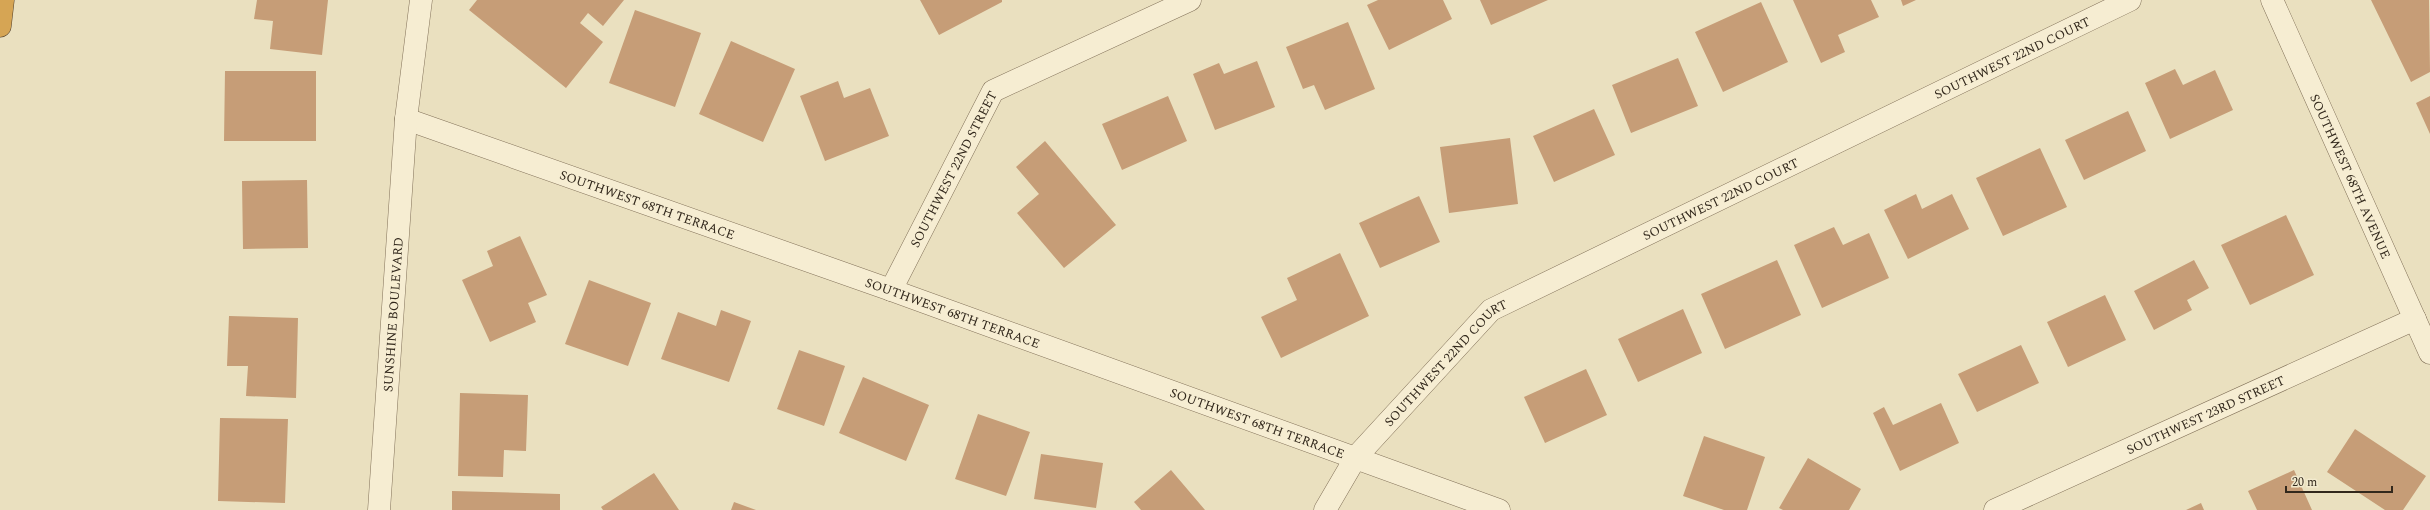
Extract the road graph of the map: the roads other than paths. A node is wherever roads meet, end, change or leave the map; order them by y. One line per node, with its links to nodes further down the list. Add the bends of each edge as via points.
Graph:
1 (3, 0): 6 (highway)
2 (421, 0): 7 (street, SUNSHINE BOULEVARD)
3 (1190, 0): 8 (street, SOUTHWEST 22ND STREET, via 993,91)
4 (2130, 0): 11 (street, SOUTHWEST 22ND COURT, via 1491,310)
5 (2272, 0): 9 (street, SOUTHWEST 68TH AVENUE)
6 (0, 26)
7 (406, 120): 8 (street, SOUTHWEST 68TH TERRACE); 12 (street, SUNSHINE BOULEVARD)
8 (891, 290): 11 (street, SOUTHWEST 68TH TERRACE)
9 (2415, 320): 10 (street, SOUTHWEST 68TH AVENUE); 15 (street, SOUTHWEST 23RD STREET)
10 (2430, 353)
11 (1356, 457): 13 (street); 14 (street, SOUTHWEST 68TH TERRACE)
12 (379, 510)
13 (1324, 510)
14 (1499, 510)
15 (1995, 510)

